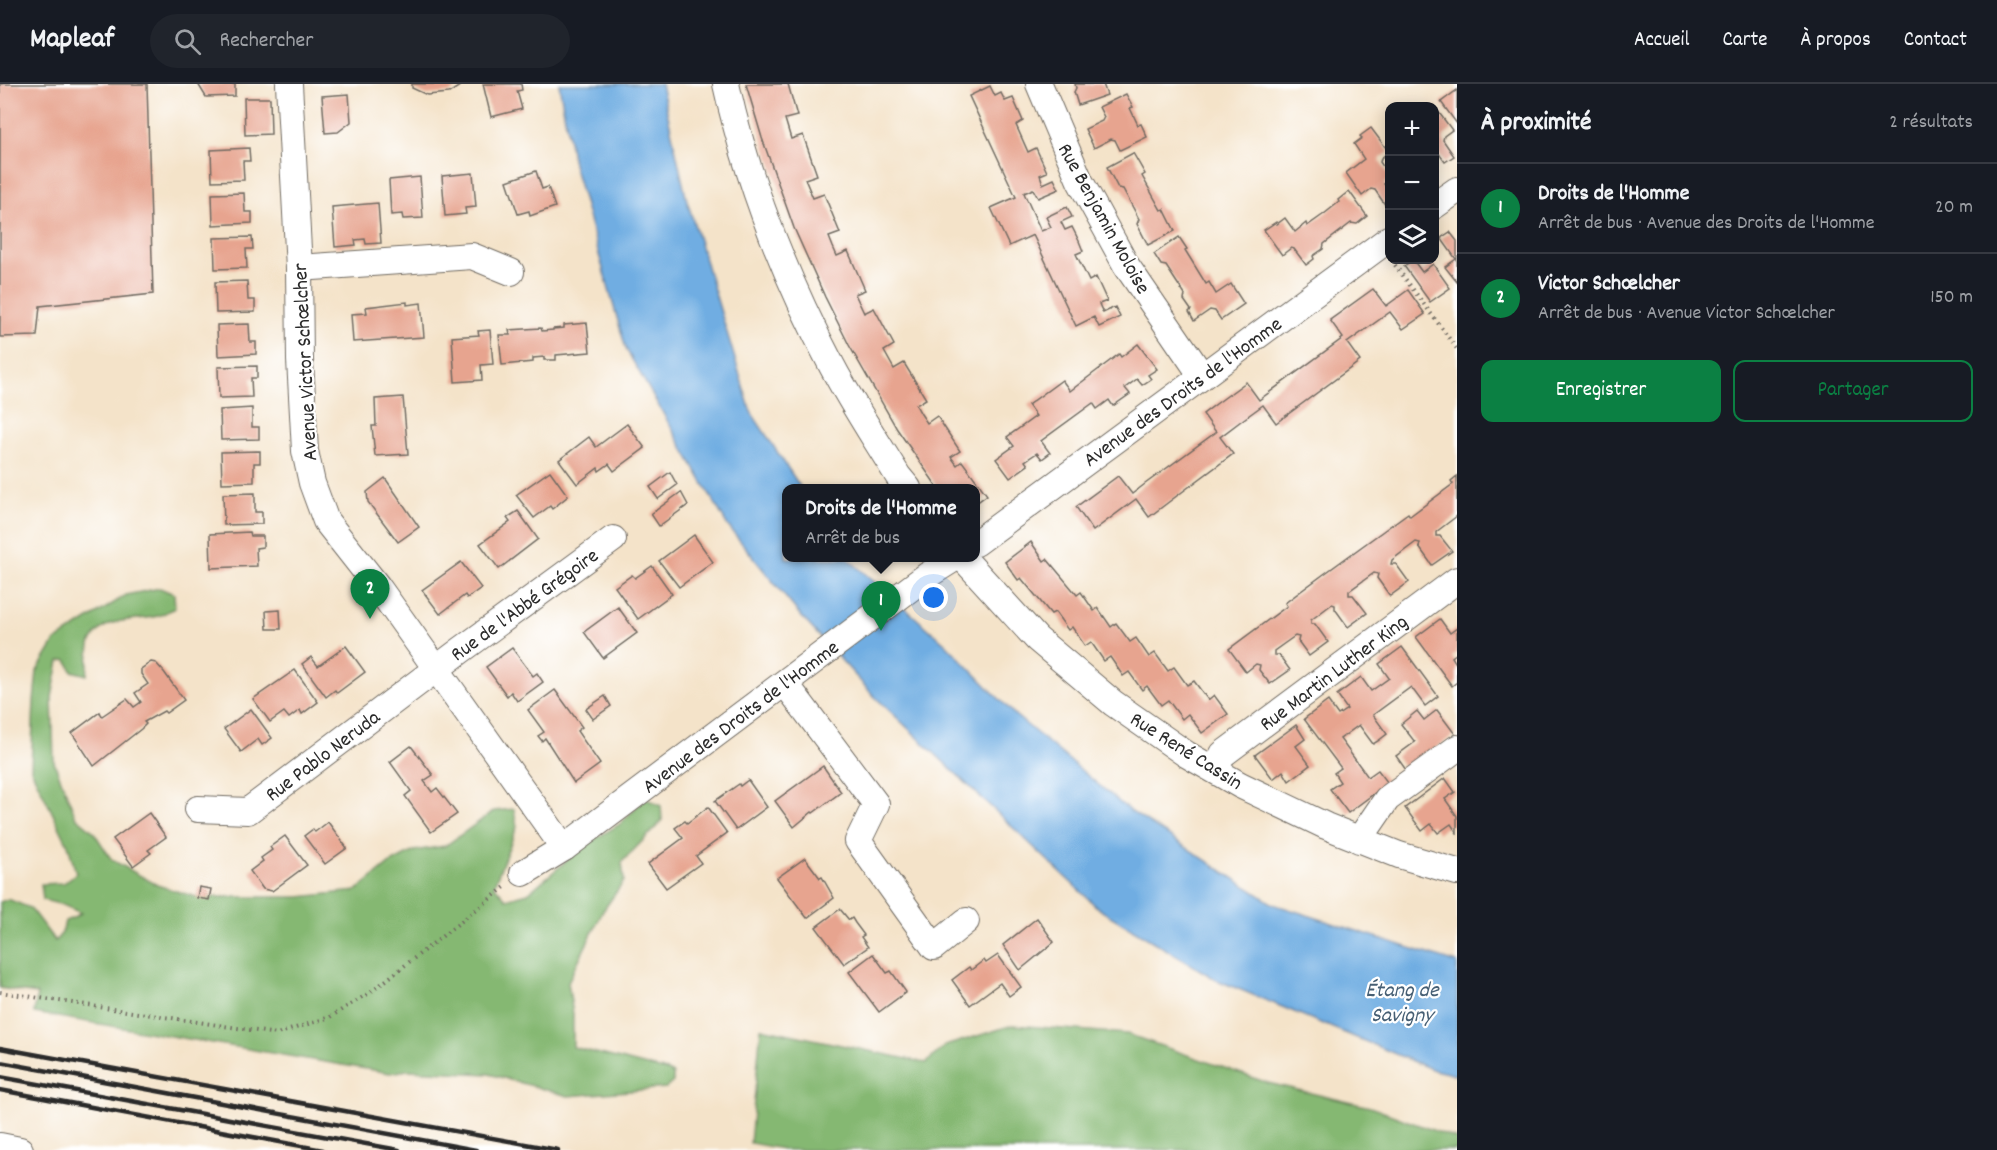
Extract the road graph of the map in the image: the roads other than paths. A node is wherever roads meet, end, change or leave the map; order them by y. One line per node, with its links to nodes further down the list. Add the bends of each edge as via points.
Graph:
1 (289, 84): 7 (street, Avenue Victor Schœlcher)
2 (726, 84): 10 (street, via 737,135 771,235 832,367)
3 (1039, 84): 9 (street, Rue Benjamin Moloise, via 1080,181 1126,265)
4 (1457, 190): 5 (street)
5 (1439, 203)
6 (1385, 241): 9 (street, Avenue des Droits de l'Homme)
7 (299, 268): 8 (street, via 472,256); 16 (street, Avenue Victor Schœlcher, via 305,451 312,483 326,521)
8 (511, 272)
9 (1202, 376): 12 (street, Avenue des Droits de l'Homme)
10 (904, 484)
11 (613, 539): 16 (street, Rue de l'Abbé Grégoire)
12 (980, 539)
13 (949, 562): 17 (street, Avenue des Droits de l'Homme)
14 (967, 562): 19 (street, Rue René Cassin, via 1037,639 1113,703)
15 (1457, 580): 19 (street, Rue Martin Luther King, via 1223,754)
16 (436, 669): 20 (street, Rue Pablo Neruda, via 248,811); 22 (street, Avenue Victor Schœlcher)
17 (785, 683): 22 (street, Avenue des Droits de l'Homme); 25 (street, via 876,804 858,840 934,947)
18 (1457, 748): 21 (street, via 1387,799)
19 (1215, 770): 21 (street, Rue René Cassin)
20 (198, 809)
21 (1359, 840): 23 (street, Rue René Cassin)
22 (564, 848): 24 (street, Avenue des Droits de l'Homme)
23 (1457, 872)
24 (523, 873)
25 (966, 921)
26 (0, 1146): 27 (street)
27 (20, 1150)

